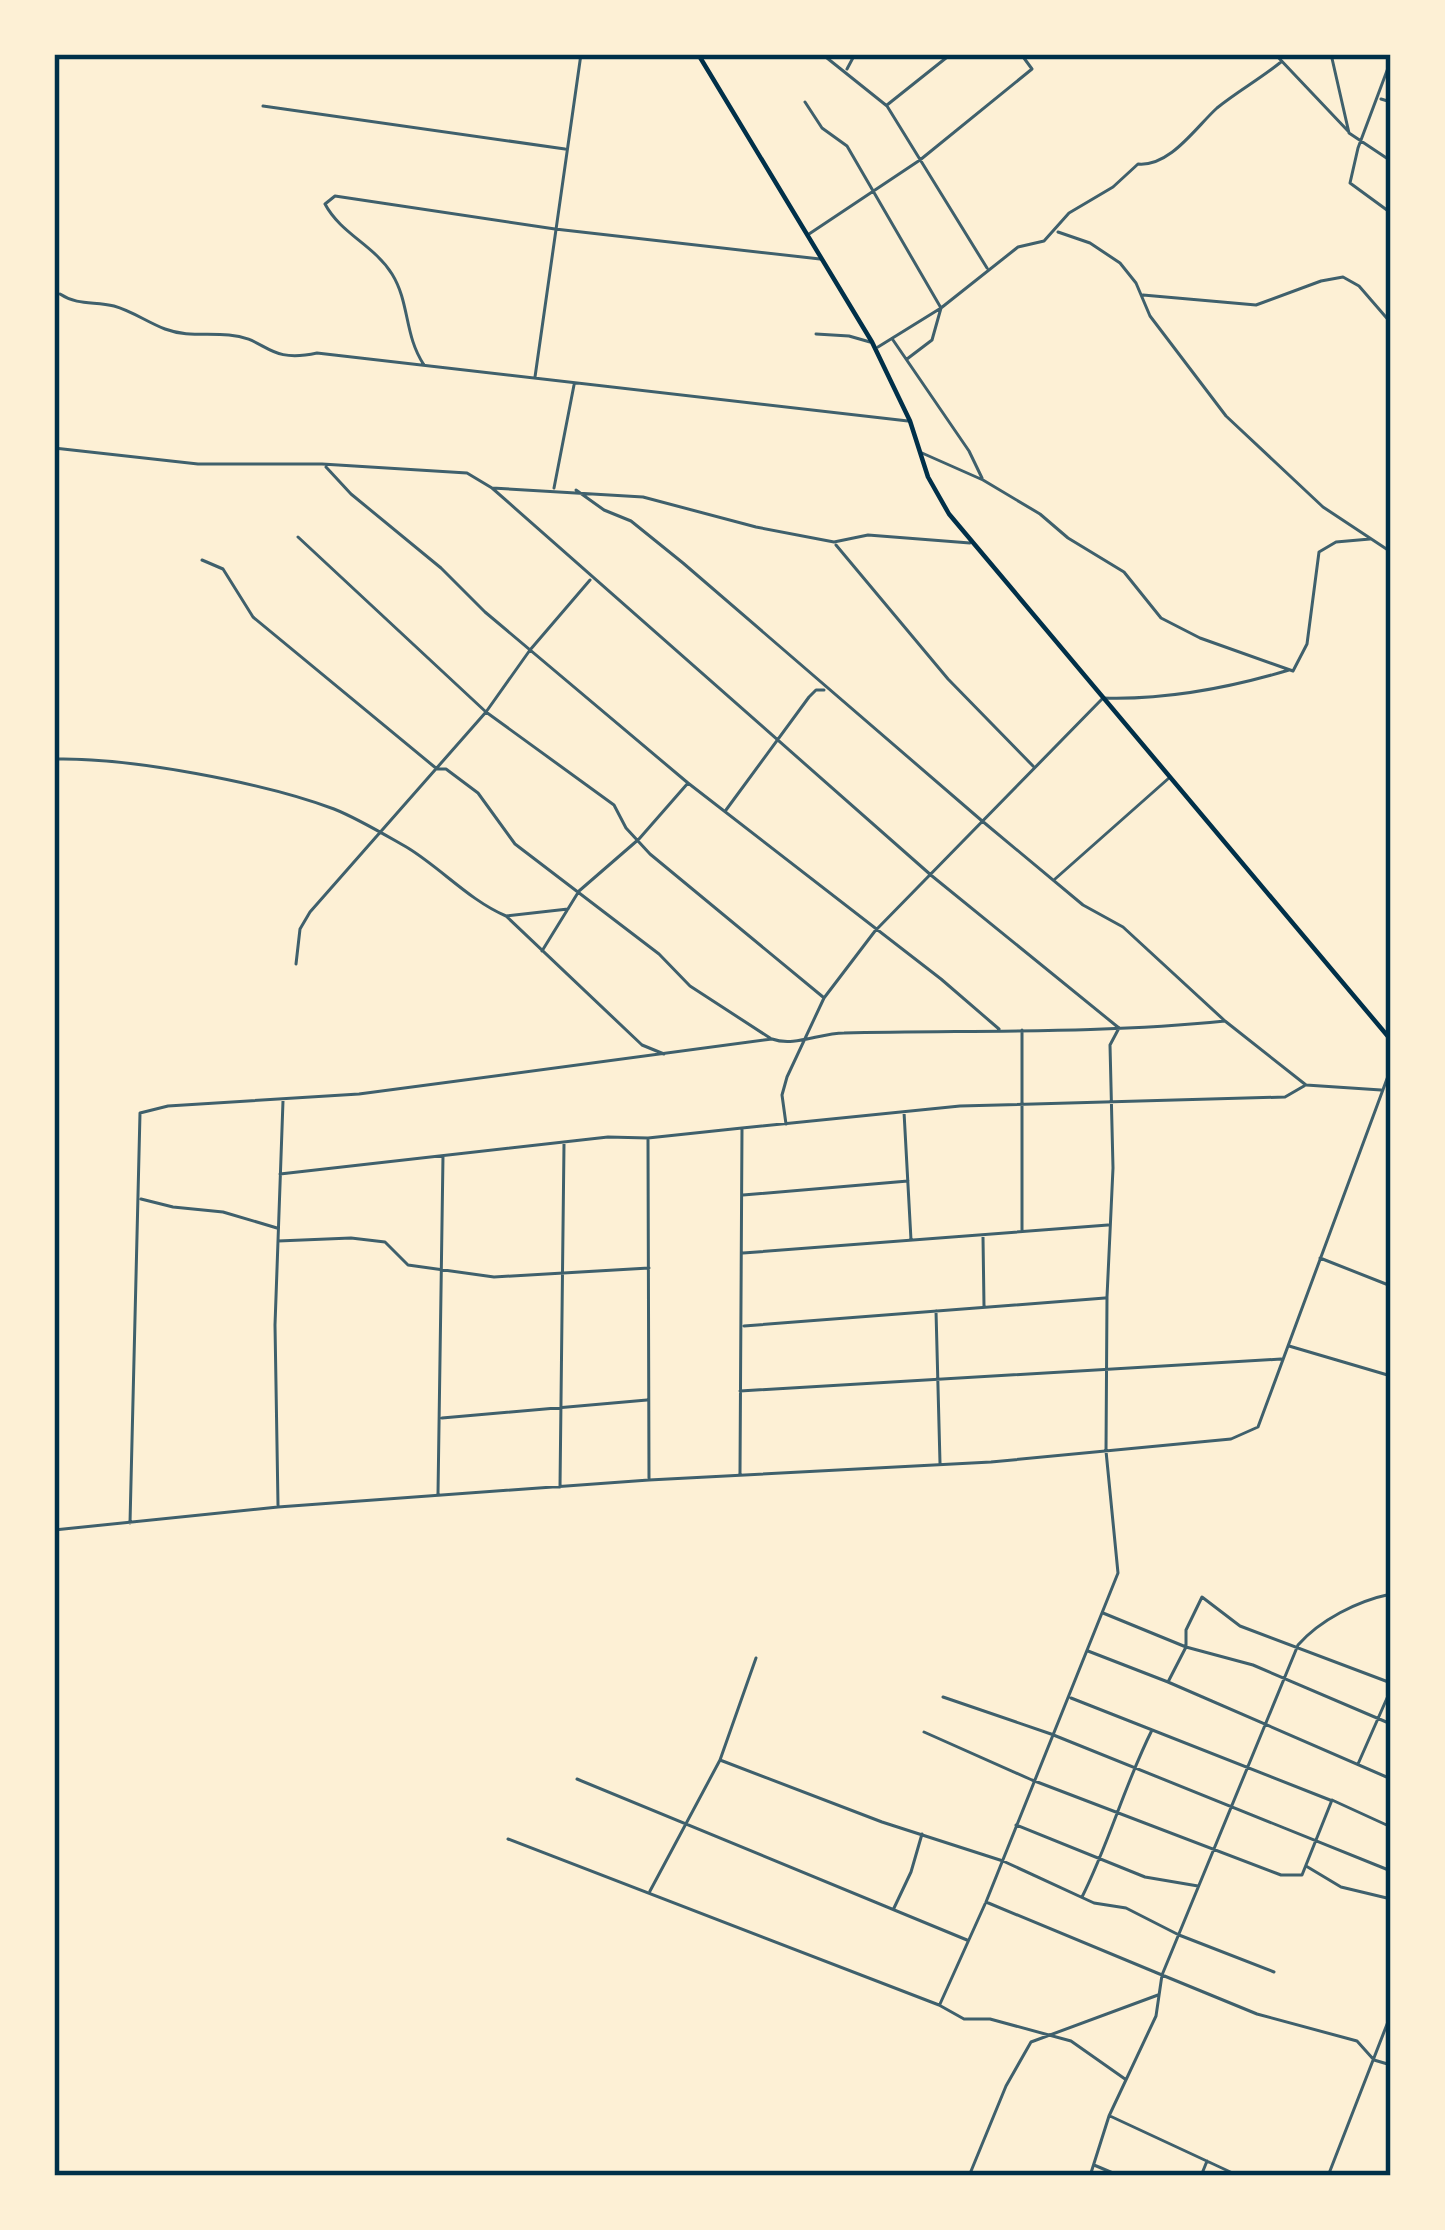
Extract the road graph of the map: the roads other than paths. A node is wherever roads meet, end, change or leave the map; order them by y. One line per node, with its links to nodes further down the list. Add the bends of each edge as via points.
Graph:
1 (581, 54): 19 (street)
2 (698, 54): 26 (main road)
3 (822, 54): 11 (street)
4 (855, 54): 11 (street)
5 (951, 54): 16 (street)
6 (1021, 54): 20 (street, via 1032,69)
7 (1275, 54): 10 (street)
8 (1331, 54): 17 (street)
9 (1391, 60): 12 (street)
10 (1281, 62): 17 (street); 25 (street, via 1182,142 1069,213)
11 (846, 71): 16 (street)
12 (1379, 99): 14 (street); 18 (street)
13 (805, 102): 22 (street, via 822,128 848,146)
14 (1391, 102)
15 (263, 106): 19 (street)
16 (887, 106): 20 (street)
17 (1349, 133): 18 (street)
18 (1362, 143): 21 (street); 23 (street, via 1350,183)
19 (567, 149): 24 (street)
20 (920, 160): 22 (street); 28 (street)
21 (1390, 160)
22 (873, 193): 26 (street); 31 (street)
23 (1391, 213)
24 (555, 229): 27 (street); 37 (street, via 335,196 325,204 335,223 393,274 409,340); 38 (street)
25 (1054, 232): 28 (street); 30 (street, via 1120,263)
26 (808, 236): 27 (main road)
27 (822, 259): 35 (main road)
28 (988, 270): 31 (street)
29 (60, 294): 37 (street, via 109,304 166,330 252,341 272,354)
30 (1141, 294): 32 (street, via 1256,305 1343,277); 49 (street, via 1226,416 1322,507)
31 (941, 308): 34 (street); 36 (street, via 932,340)
32 (1391, 323)
33 (816, 334): 35 (street)
34 (892, 338): 35 (street); 36 (street)
35 (873, 346): 40 (main road)
36 (907, 359): 44 (street)
37 (424, 365): 38 (street)
38 (535, 378): 39 (street)
39 (574, 383): 40 (street); 46 (street)
40 (910, 421): 42 (main road)
41 (54, 448): 43 (street, via 198,464)
42 (920, 453): 44 (street); 51 (main road, via 938,498)
43 (322, 464): 45 (street, via 467,473); 55 (street)
44 (982, 480): 56 (street, via 1124,572 1161,618)
45 (492, 488): 46 (street); 54 (street)
46 (554, 490): 47 (street)
47 (576, 490): 50 (street, via 643,497); 57 (street, via 632,521)
48 (298, 537): 59 (street)
49 (1370, 539): 52 (street); 56 (street, via 1319,551 1307,644)
50 (834, 542): 51 (street, via 868,535); 62 (street)
51 (972, 543): 58 (main road)
52 (1391, 552)
53 (202, 560): 63 (street, via 223,569 254,617)
54 (591, 579): 55 (street); 60 (street)
55 (530, 650): 59 (street); 65 (street)
56 (1289, 670): 58 (street, via 1213,689)
57 (826, 691): 60 (street, via 809,697); 67 (street)
58 (1103, 698): 62 (street); 64 (main road)
59 (486, 712): 63 (street); 69 (street, via 614,805)
60 (779, 742): 66 (street); 70 (street)
61 (54, 759): 68 (street, via 112,761 248,786 335,810)
62 (1034, 768): 67 (street)
63 (437, 769): 68 (street); 72 (street, via 478,794 515,844)
64 (1170, 777): 71 (street); 85 (main road)
65 (688, 783): 66 (street); 69 (street)
66 (725, 811): 75 (street)
67 (981, 820): 70 (street); 71 (street)
68 (379, 833): 74 (street); 77 (street, via 310,912)
69 (639, 839): 72 (street); 78 (street)
70 (932, 876): 75 (street); 80 (street)
71 (1054, 879): 79 (street, via 1123,927)
72 (579, 891): 73 (street); 83 (street, via 690,986)
73 (569, 909): 74 (street); 76 (street)
74 (506, 916): 76 (street)
75 (875, 932): 78 (street); 81 (street)
76 (541, 952): 86 (street, via 642,1045)
77 (296, 964)
78 (824, 998): 84 (street)
79 (1225, 1022): 80 (street); 88 (street)
80 (1119, 1028): 82 (street); 91 (street)
81 (1001, 1030): 82 (street); 84 (street)
82 (1022, 1030): 92 (street)
83 (772, 1039): 84 (street); 86 (street)
84 (804, 1039): 94 (street, via 782,1095)
85 (1391, 1040)
86 (666, 1055): 90 (street)
87 (1391, 1068): 89 (street)
88 (1306, 1084): 89 (street); 91 (street, via 1285,1097)
89 (1383, 1090): 110 (street)
90 (283, 1099): 99 (street); 102 (street, via 140,1113)
91 (1110, 1101): 92 (street); 103 (street)
92 (1021, 1104): 93 (street); 105 (street)
93 (904, 1111): 94 (street); 100 (street)
94 (787, 1124): 95 (street)
95 (742, 1127): 96 (street); 101 (street)
96 (648, 1138): 97 (street); 111 (street)
97 (564, 1142): 98 (street); 113 (street)
98 (442, 1154): 99 (street); 112 (street)
99 (280, 1174): 104 (street)
100 (908, 1181): 101 (street); 108 (street)
101 (742, 1195): 109 (street)
102 (140, 1199): 104 (street); 135 (street)
103 (1110, 1224): 105 (street); 115 (street)
104 (278, 1229): 107 (street)
105 (1022, 1232): 106 (street)
106 (983, 1237): 108 (street); 116 (street)
107 (278, 1241): 112 (street, via 385,1242 408,1265); 134 (street)
108 (911, 1242): 109 (street)
109 (743, 1253): 118 (street)
110 (1320, 1258): 114 (street); 119 (street)
111 (649, 1268): 113 (street); 125 (street)
112 (441, 1272): 113 (street); 127 (street)
113 (563, 1272): 126 (street)
114 (1391, 1286)
115 (1107, 1298): 116 (street); 121 (street)
116 (984, 1307): 117 (street)
117 (936, 1311): 118 (street); 123 (street)
118 (741, 1326): 124 (street)
119 (1288, 1346): 120 (street); 122 (street)
120 (1283, 1358): 121 (street); 128 (street, via 1258,1427 1231,1438)
121 (1106, 1370): 123 (street); 128 (street)
122 (1391, 1376)
123 (938, 1382): 124 (street); 129 (street)
124 (740, 1391): 130 (street)
125 (649, 1400): 126 (street); 131 (street)
126 (561, 1409): 127 (street); 132 (street)
127 (439, 1418): 133 (street)
128 (1106, 1451): 129 (street); 138 (street, via 1118,1573)
129 (940, 1465): 130 (street)
130 (740, 1475): 131 (street)
131 (650, 1480): 132 (street)
132 (560, 1487): 133 (street)
133 (438, 1497): 134 (street)
134 (278, 1507): 135 (street)
135 (130, 1523): 136 (street)
136 (54, 1530)
137 (1391, 1594): 139 (street, via 1338,1614)
138 (1102, 1613): 140 (street); 141 (street)
139 (1298, 1646): 140 (street, via 1240,1625 1202,1597); 143 (street); 145 (street)
140 (1186, 1647): 143 (street); 144 (street)
141 (1088, 1651): 144 (street); 146 (street)
142 (756, 1658): 154 (street)
143 (1283, 1679): 148 (street); 149 (street)
144 (1168, 1682): 149 (street)
145 (1391, 1686): 148 (street)
146 (1068, 1696): 151 (street); 153 (street)
147 (943, 1697): 153 (street)
148 (1378, 1719): 150 (street); 155 (street)
149 (1266, 1723): 155 (street); 156 (street)
150 (1391, 1724)
151 (1153, 1728): 156 (street); 157 (street)
152 (924, 1732): 160 (street)
153 (1051, 1734): 157 (street); 160 (street)
154 (720, 1760): 165 (street); 167 (street)
155 (1358, 1764): 158 (street)
156 (1247, 1766): 161 (street); 162 (street)
157 (1132, 1767): 162 (street); 163 (street)
158 (1391, 1778)
159 (577, 1779): 165 (street)
160 (1032, 1780): 163 (street); 164 (street)
161 (1332, 1800): 166 (street); 169 (street)
162 (1232, 1807): 169 (street); 170 (street)
163 (1115, 1813): 170 (street); 171 (street)
164 (1016, 1825): 171 (street); 172 (street)
165 (687, 1826): 176 (street); 180 (street)
166 (1391, 1827)
167 (922, 1834): 172 (street); 180 (street)
168 (508, 1839): 176 (street)
169 (1315, 1843): 173 (street); 174 (street)
170 (1216, 1852): 173 (street, via 1281,1875 1302,1874); 175 (street)
171 (1102, 1858): 175 (street, via 1145,1877); 177 (street)
172 (1003, 1861): 177 (street); 179 (street)
173 (1306, 1866): 178 (street, via 1341,1887)
174 (1391, 1871)
175 (1200, 1886): 181 (street)
176 (649, 1894): 186 (street)
177 (1082, 1897): 181 (street)
178 (1391, 1899)
179 (986, 1902): 182 (street); 184 (street)
180 (893, 1910): 182 (street)
181 (1179, 1935): 183 (street); 184 (street)
182 (967, 1940): 186 (street)
183 (1274, 1972)
184 (1162, 1975): 185 (street); 189 (street, via 1257,2014 1357,2041)
185 (1160, 1994): 188 (street); 191 (street)
186 (939, 2005): 188 (street, via 964,2019)
187 (1391, 2014): 189 (street)
188 (1052, 2034): 191 (street); 195 (street, via 1021,2054)
189 (1374, 2060): 190 (street); 200 (street)
190 (1391, 2065)
191 (1126, 2080): 192 (street)
192 (1109, 2116): 193 (street); 194 (street)
193 (1207, 2161): 198 (street); 199 (street)
194 (1093, 2165): 196 (street); 197 (street)
195 (969, 2176)
196 (1090, 2176)
197 (1120, 2176)
198 (1202, 2176)
199 (1239, 2176)
200 (1328, 2176)

